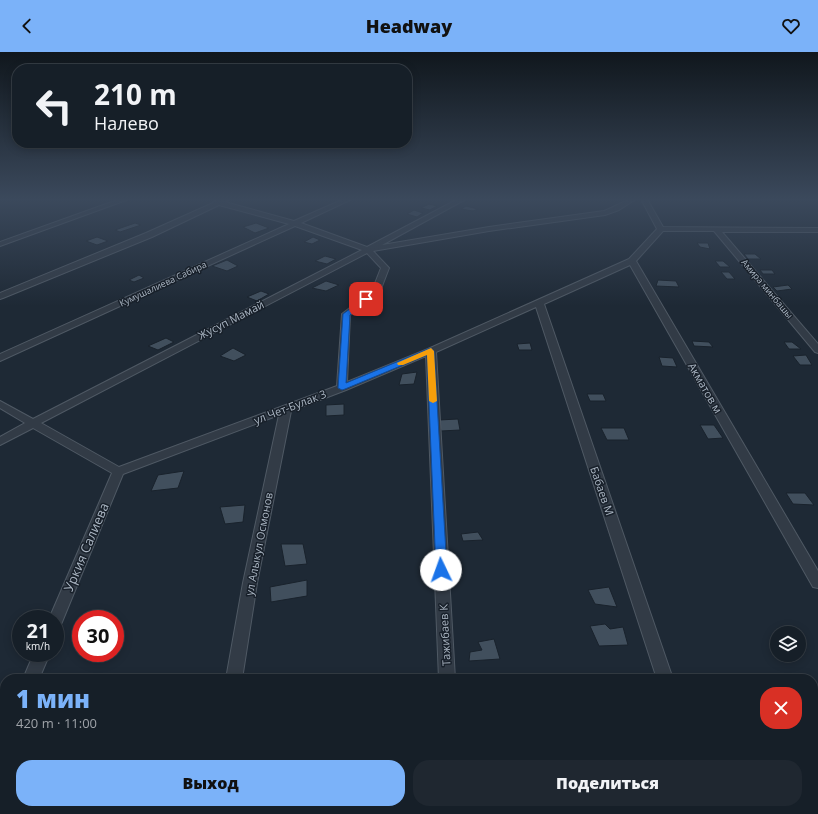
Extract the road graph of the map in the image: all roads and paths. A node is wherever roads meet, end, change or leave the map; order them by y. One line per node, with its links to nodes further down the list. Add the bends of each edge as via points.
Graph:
1 (26, 235): 9 (street)
2 (150, 235): 12 (street)
3 (269, 235): 16 (street, Кумушалиева Сабира)
4 (323, 235): 10 (street)
5 (397, 235): 10 (street, Жусуп Мамай)
6 (457, 235): 10 (street)
7 (656, 235): 11 (street)
8 (721, 235): 14 (street, Амира минбашы)
9 (0, 244)
10 (368, 250): 17 (street, via 385,268 376,292 346,314); 20 (street, Жусуп Мамай)
11 (632, 261): 13 (street, ул Чет-Булак 3); 23 (street, Акматов м)
12 (0, 296)
13 (539, 303): 15 (street, ул Чет-Булак 3); 29 (street, Бабаев М)
14 (818, 350)
15 (431, 351): 17 (street, ул Чет-Булак 3); 28 (street, Тажибаев К)
16 (0, 358)
17 (342, 388): 19 (street, ул Чет-Булак 3)
18 (0, 404): 20 (street)
19 (286, 409): 22 (street, ул Чет-Булак 3); 27 (street, ул Алыкул Осмонов, via 250,583)
20 (33, 423): 21 (street, Жусуп Мамай); 22 (street)
21 (0, 442)
22 (118, 472): 24 (street, Уркия Салиева)
23 (818, 582)
24 (60, 610)
25 (38, 662): 26 (street)
26 (33, 674)
27 (235, 674)
28 (447, 674)
29 (663, 674)

